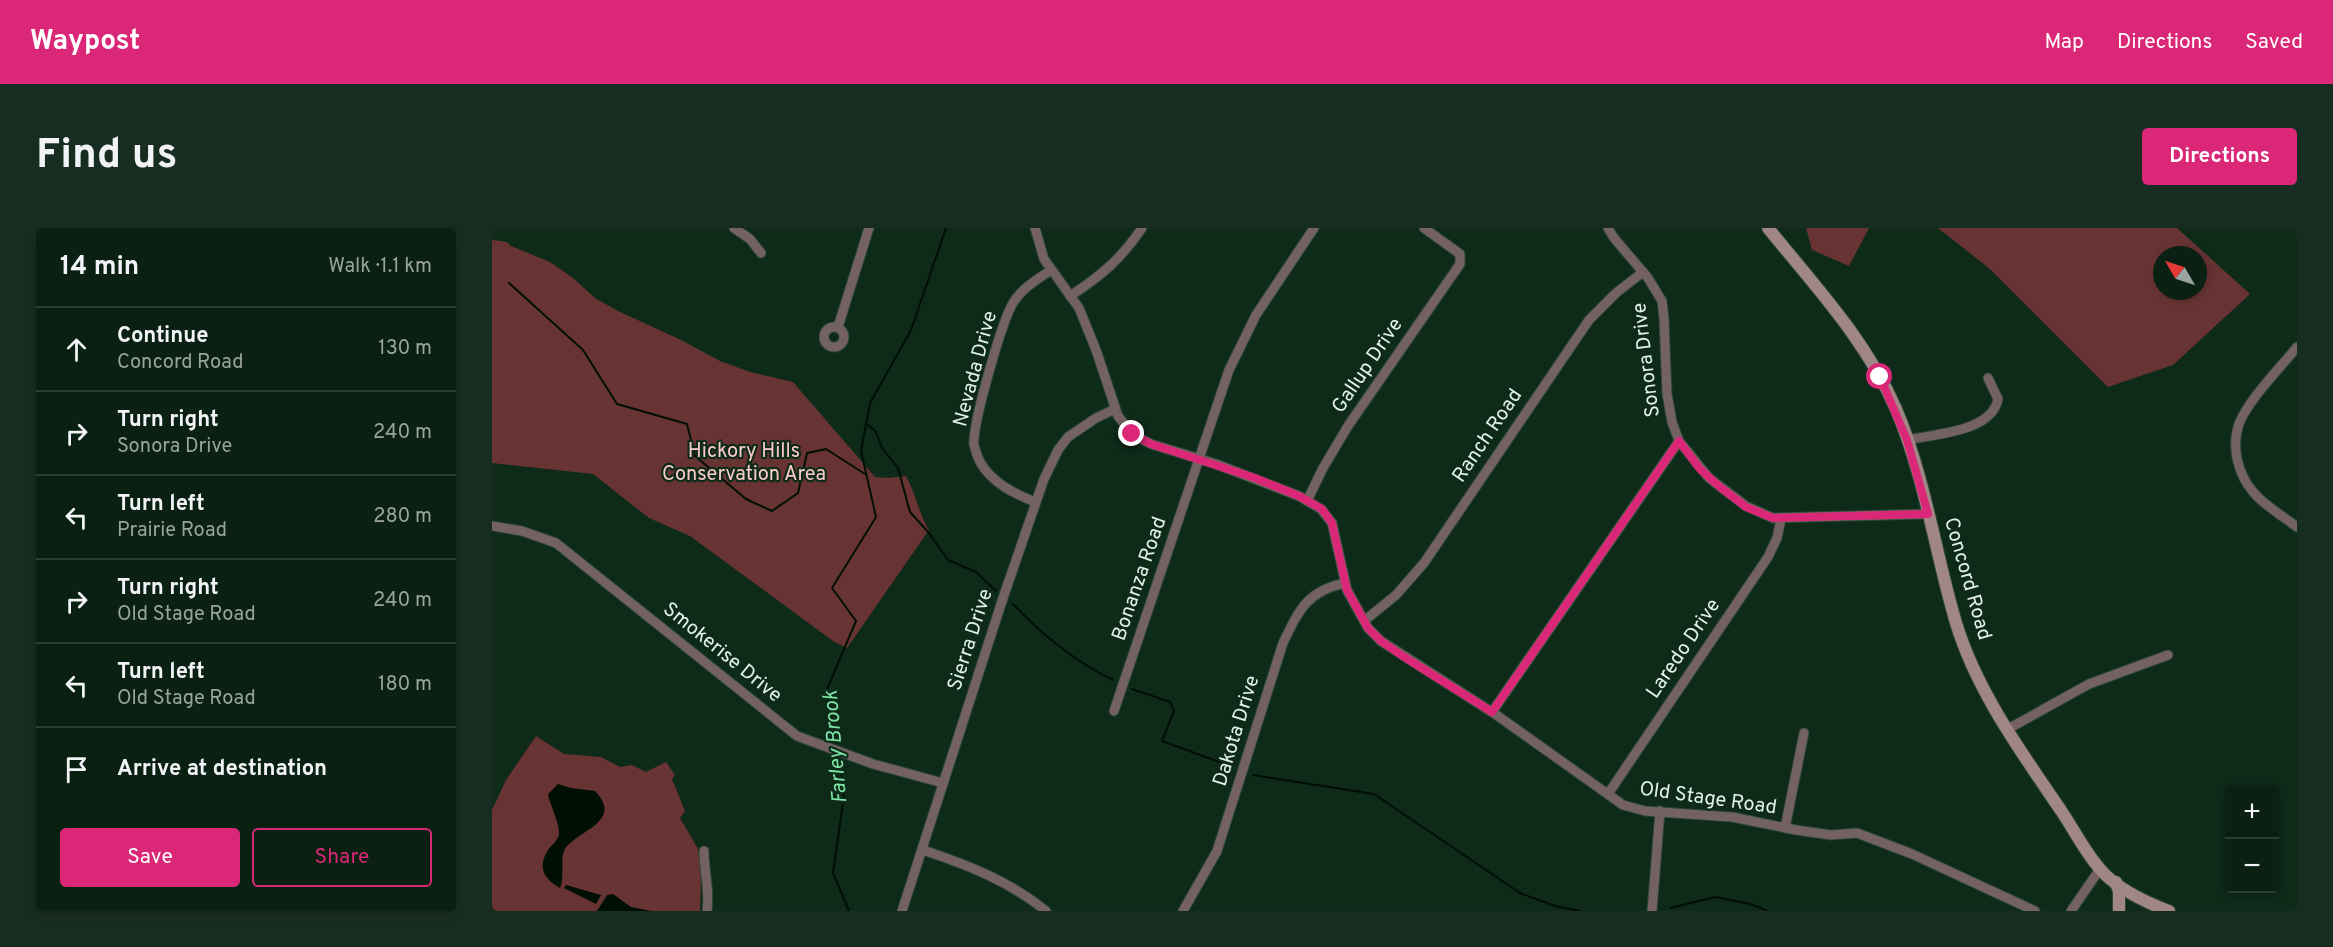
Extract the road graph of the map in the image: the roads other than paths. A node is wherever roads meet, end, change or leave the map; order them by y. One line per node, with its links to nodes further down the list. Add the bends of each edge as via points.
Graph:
1 (734, 228): 9 (street, via 750,238)
2 (869, 228): 13 (street)
3 (1035, 228): 10 (street, Old Stage Road)
4 (1142, 228): 12 (street, via 1101,276)
5 (1314, 228): 19 (street, Bonanza Road, via 1256,315 1229,370)
6 (1424, 228): 20 (street, Gallup Drive, via 1460,254 1460,264 1348,426)
7 (1608, 228): 11 (street, Sonora Drive)
8 (1768, 228): 17 (main road, Concord Road, via 1865,349)
9 (761, 253)
10 (1051, 270): 12 (street, Old Stage Road); 21 (street, Nevada Drive, via 1024,289 1012,304 987,379 974,444 980,462 994,478)
11 (1643, 272): 18 (street, Sonora Drive, via 1662,301 1667,394); 27 (street, Ranch Road, via 1589,321 1424,563 1396,595)
12 (1070, 296): 16 (street, Old Stage Road, via 1096,350)
13 (838, 327)
14 (2297, 347): 25 (street, via 2248,407 2236,441 2239,471 2254,493)
15 (1988, 378): 17 (street, via 1998,399 1985,420)
16 (1115, 410): 19 (street, Old Stage Road, via 1132,434); 21 (street, Sierra Drive, via 1068,437 1058,450)
17 (1907, 440): 22 (main road, Concord Road)
18 (1679, 441): 23 (street, Sonora Drive, via 1700,469 1730,495 1759,514); 30 (street)
19 (1199, 459): 20 (street, Old Stage Road); 29 (street, Bonanza Road)
20 (1308, 501): 26 (street, Old Stage Road, via 1322,509 1332,523)
21 (1035, 502): 33 (street, Sierra Drive)
22 (1928, 514): 23 (street, Sonora Drive); 31 (main road, Concord Road, via 1957,624 1981,685)
23 (1781, 519): 34 (street, Laredo Drive, via 1778,538 1768,557)
24 (492, 526): 33 (street, Smokerise Drive, via 556,543 797,736 873,764)
25 (2297, 527)
26 (1345, 583): 27 (street, Old Stage Road); 44 (street, Dakota Drive, via 1317,592 1293,622 1217,851)
27 (1364, 621): 30 (street, Old Stage Road, via 1381,641)
28 (2168, 655): 31 (street, via 2089,684)
29 (1114, 711)
30 (1492, 712): 34 (street, Old Stage Road)
31 (2008, 729): 39 (main road, Concord Road)
32 (1804, 733): 36 (street)
33 (943, 783): 37 (street, Sierra Drive)
34 (1608, 794): 35 (street, Old Stage Road, via 1623,805)
35 (1660, 811): 36 (street, Old Stage Road, via 1732,817); 45 (street)
36 (1785, 828): 46 (street, Old Stage Road, via 1831,835 1857,833)
37 (923, 850): 42 (street, Sierra Drive); 43 (street, via 976,868)
38 (704, 851): 41 (street)
39 (2100, 869): 40 (main road, Concord Road); 47 (street)
40 (2116, 882): 48 (main road); 49 (main road, Concord Road)
41 (707, 911)
42 (902, 911)
43 (1046, 911)
44 (1183, 911)
45 (1652, 911)
46 (2035, 911)
47 (2071, 911)
48 (2119, 911)
49 (2169, 911)

